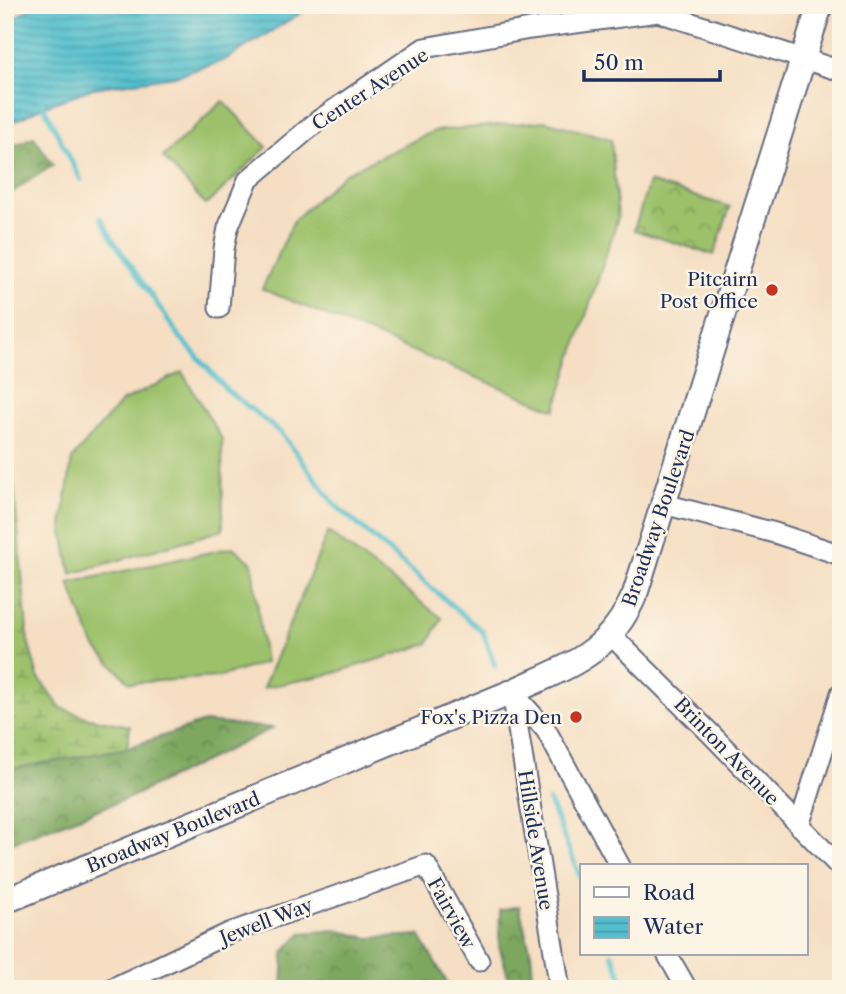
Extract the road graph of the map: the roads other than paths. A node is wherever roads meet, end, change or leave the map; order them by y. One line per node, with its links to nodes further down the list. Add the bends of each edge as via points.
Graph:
1 (820, 5): 2 (main road, Broadway Boulevard)
2 (804, 59): 3 (street, Center Avenue); 4 (street, Center Avenue, via 658,12 424,48 318,120 248,180 228,228); 5 (main road, Broadway Boulevard)
3 (841, 71)
4 (219, 309)
5 (664, 504): 6 (street); 7 (main road, Broadway Boulevard, via 635,594)
6 (841, 555)
7 (611, 635): 8 (main road, Broadway Boulevard, via 579,660); 10 (street, Brinton Avenue)
8 (512, 692): 11 (street, via 546,730); 14 (main road, Broadway Boulevard); 18 (street, Hillside Avenue)
9 (841, 693): 10 (street)
10 (799, 826): 13 (street, Brinton Avenue)
11 (619, 864)
12 (426, 865): 16 (street, Fairview); 17 (street, Jewell Way, via 229,933)
13 (841, 869)
14 (5, 901)
15 (668, 956): 19 (street)
16 (479, 961)
17 (111, 989)
18 (560, 989)
19 (687, 989)

